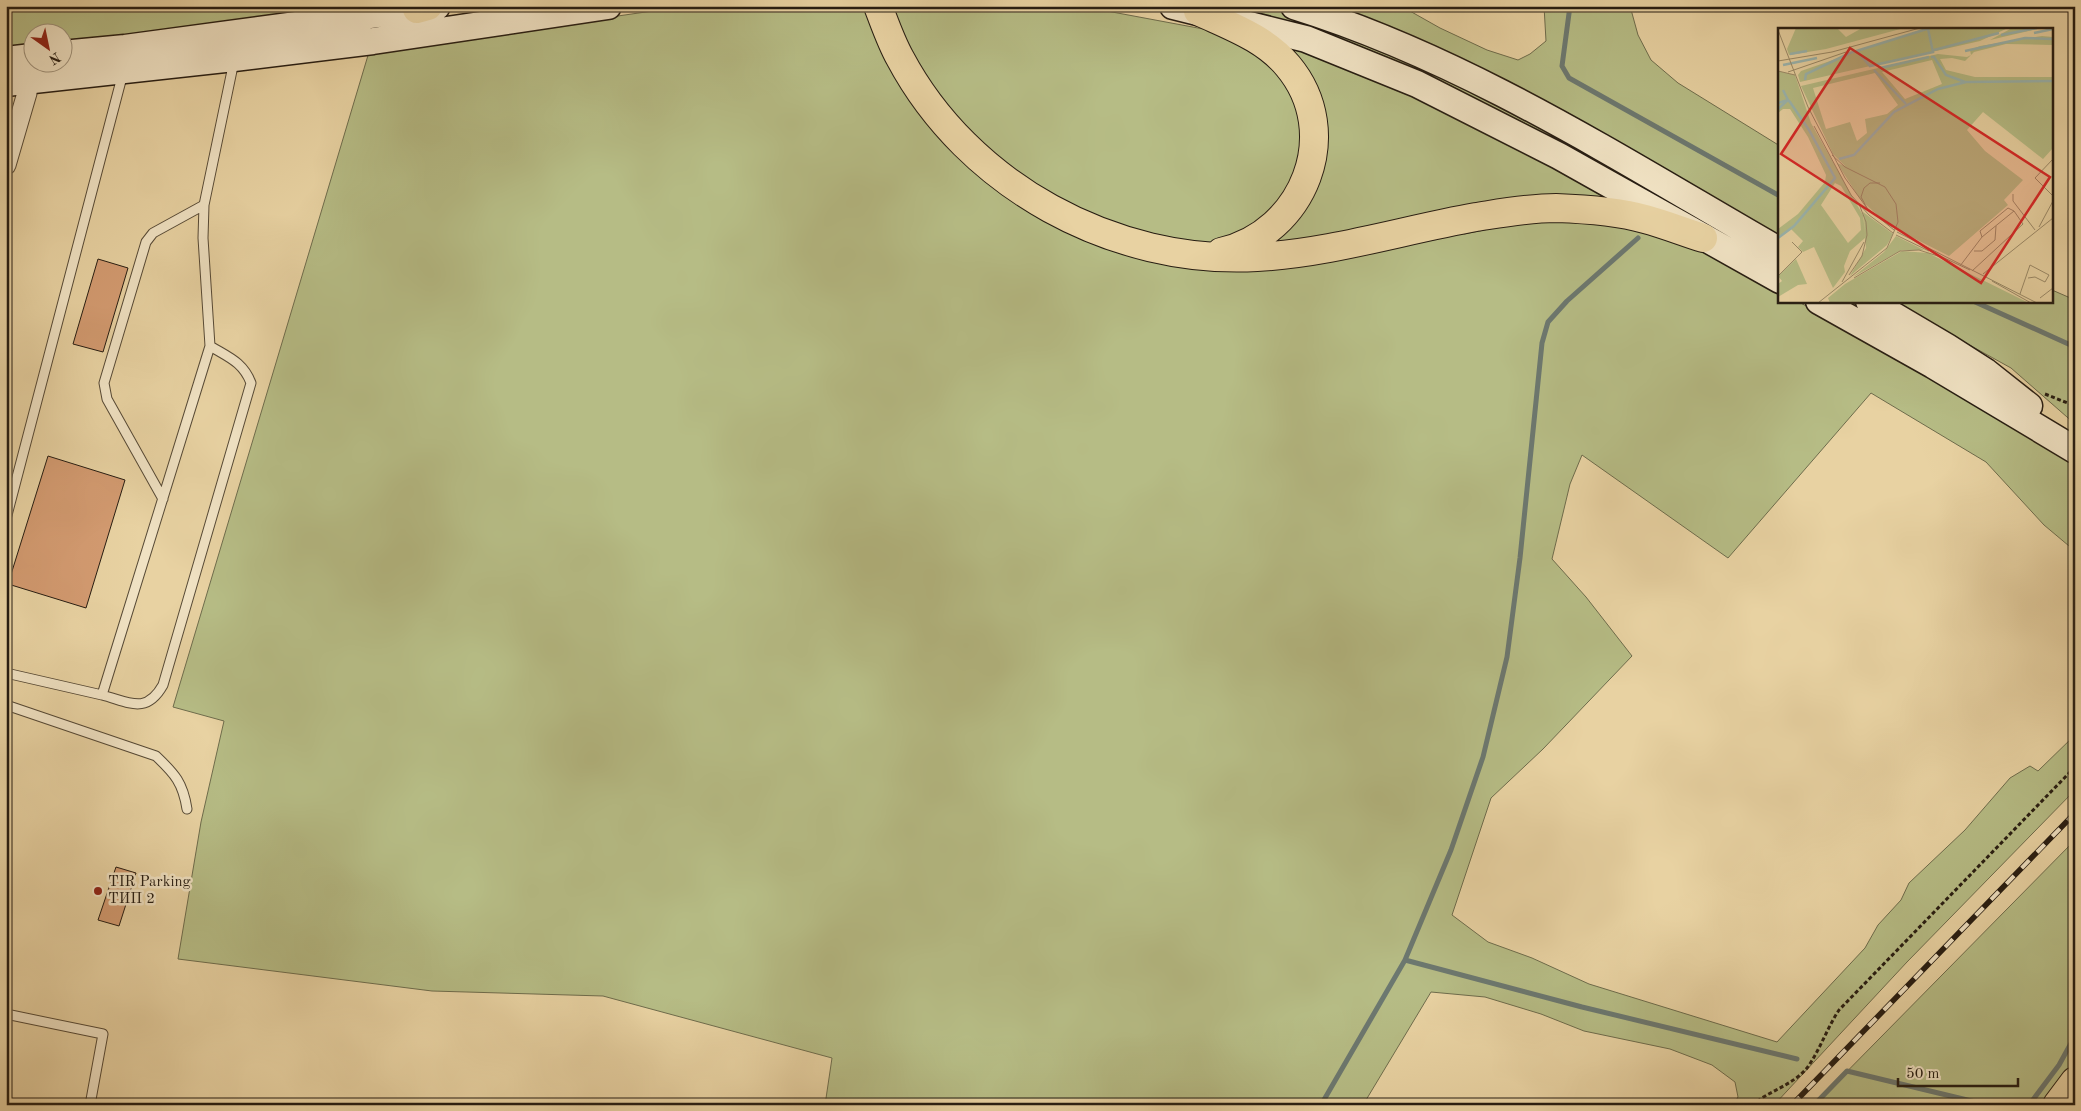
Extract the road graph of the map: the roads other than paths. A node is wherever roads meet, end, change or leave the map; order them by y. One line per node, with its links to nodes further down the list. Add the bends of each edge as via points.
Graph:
1 (608, 6): 6 (street, via 373,41)
2 (878, 6): 14 (main road, via 901,60 934,108 976,157 1000,176 1027,195 1087,227 1162,250)
3 (1294, 6): 13 (street, via 1375,35 1534,110)
4 (427, 7): 6 (street)
5 (1185, 9): 12 (street, via 1306,39 1417,84 1559,156); 14 (main road, via 1246,34 1280,56 1299,80 1315,142 1309,173 1301,191 1279,219 1252,241 1236,248)
6 (234, 46): 8 (street); 11 (lane)
7 (72, 55): 8 (street)
8 (125, 59): 9 (street); 22 (lane)
9 (20, 68): 10 (street, via 27,93)
10 (6, 165)
11 (204, 205): 18 (lane); 21 (lane, via 153,233 146,242 104,383 108,399)
12 (1703, 238): 14 (main road, via 1643,218 1554,208 1515,210 1299,252 1258,257); 15 (street)
13 (1778, 250)
14 (1196, 255)
15 (1778, 279)
16 (1821, 302): 20 (street)
17 (1872, 302): 19 (street, via 1986,372)
18 (210, 346): 21 (lane); 24 (lane, via 241,365 251,383 164,685 148,702 139,705)
19 (2075, 442)
20 (2075, 450)
21 (163, 499): 24 (lane)
22 (6, 519)
23 (6, 673): 24 (lane)
24 (102, 695)
25 (6, 705): 26 (lane, via 156,756 175,774 184,791)
26 (187, 809)
27 (6, 1014): 29 (lane, via 103,1034)
28 (2075, 1081): 30 (main road)
29 (90, 1105)
30 (2057, 1105)

